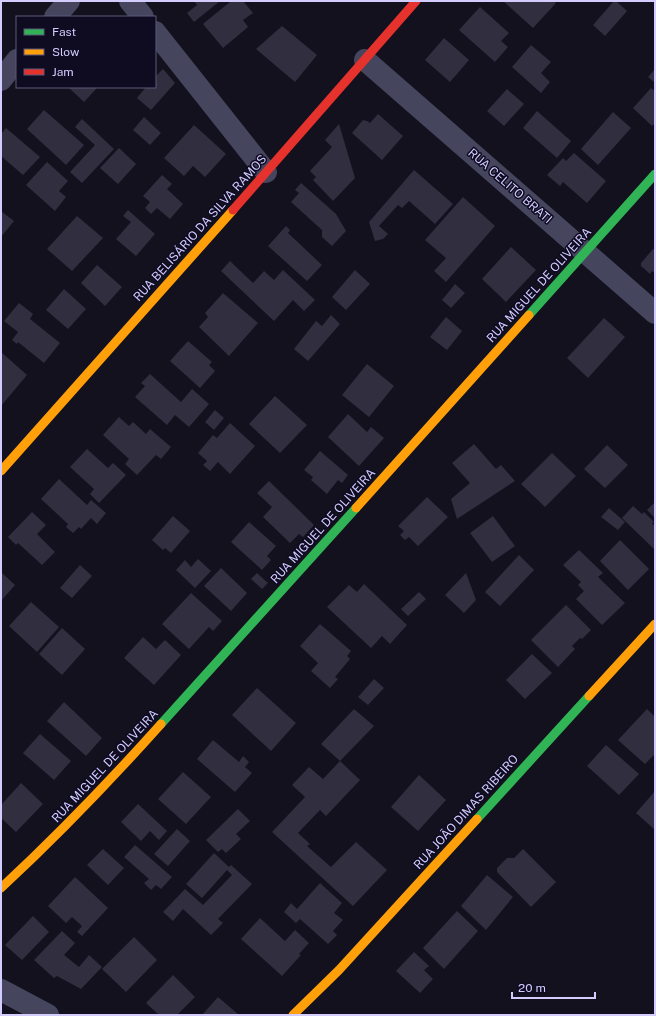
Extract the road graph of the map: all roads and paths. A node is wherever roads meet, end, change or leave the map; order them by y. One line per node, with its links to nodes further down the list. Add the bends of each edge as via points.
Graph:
1 (69, 1): 4 (street)
2 (130, 1): 5 (street)
3 (416, 1): 7 (street, RUA BELISÁRIO DA SILVA RAMOS)
4 (56, 16)
5 (142, 16)
6 (156, 33): 10 (street)
7 (365, 60): 10 (street, RUA BELISÁRIO DA SILVA RAMOS); 12 (street, RUA CELITO BRATI)
8 (16, 61): 9 (street)
9 (1, 80)
10 (266, 172): 14 (street, RUA BELISÁRIO DA SILVA RAMOS)
11 (655, 174): 12 (street, RUA MIGUEL DE OLIVEIRA)
12 (585, 252): 13 (street, RUA CELITO BRATI); 16 (street, RUA MIGUEL DE OLIVEIRA, via 111,780)
13 (655, 313)
14 (1, 471)
15 (655, 624): 19 (street, RUA JOÃO DIMAS RIBEIRO, via 339,970)
16 (1, 888)
17 (1, 990): 18 (street)
18 (48, 1015)
19 (293, 1015)

